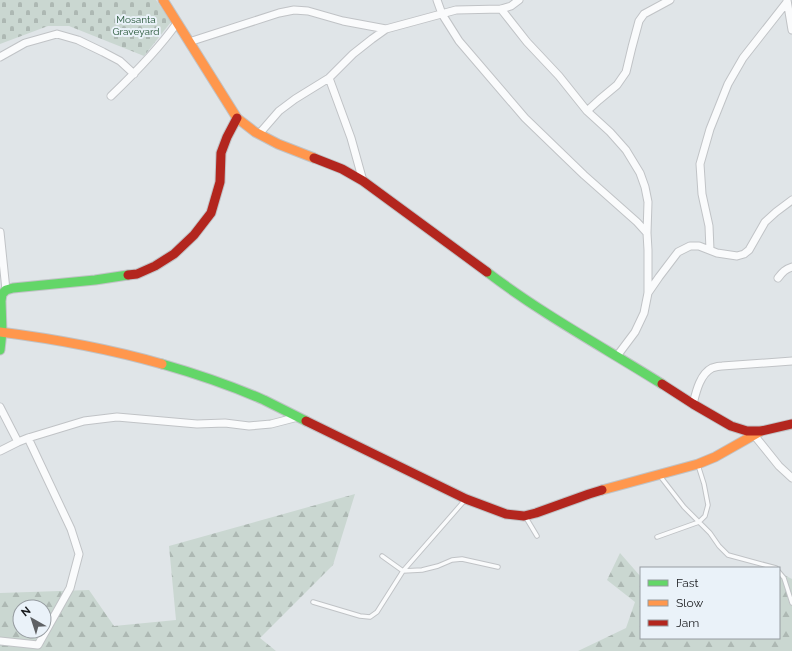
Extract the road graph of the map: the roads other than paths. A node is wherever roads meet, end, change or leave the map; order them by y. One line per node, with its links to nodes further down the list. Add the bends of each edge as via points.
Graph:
1 (163, 0): 8 (street)
2 (437, 0): 7 (street)
3 (519, 0): 6 (street)
4 (670, 0): 16 (street, via 644,14 639,21 626,72 617,85)
5 (787, 1): 10 (street); 23 (street, via 743,58 728,84 710,129 700,164)
6 (501, 9): 7 (street, via 456,10); 16 (street)
7 (442, 14): 9 (street); 22 (street, via 459,41 525,118)
8 (177, 23): 11 (street); 13 (street)
9 (386, 29): 11 (street, via 294,10); 14 (street, via 353,54)
10 (792, 30)
11 (189, 42): 17 (street)
12 (0, 57): 13 (street, via 25,43 57,34 78,40 103,52 120,61)
13 (134, 74): 15 (street)
14 (329, 78): 18 (street, via 279,111); 19 (street, via 351,138)
15 (111, 96)
16 (588, 111): 22 (street, via 626,150 640,173 648,202)
17 (237, 118): 18 (street); 26 (street, via 221,153 220,182 211,213 194,235 174,254 137,274)
18 (259, 134): 19 (street, via 283,146 323,160)
19 (363, 181): 31 (street, via 510,290)
20 (792, 200): 23 (street, via 765,222 744,254 738,256)
21 (0, 232): 26 (street)
22 (647, 233): 27 (street)
23 (710, 250): 27 (street, via 690,246 678,252)
24 (792, 267): 25 (street, via 787,268)
25 (778, 278)
26 (6, 290): 28 (street)
27 (648, 293): 31 (street, via 644,313 635,332)
28 (0, 301): 29 (street)
29 (1, 332): 30 (street); 35 (street, via 82,344 180,369 233,387)
30 (0, 350)
31 (617, 356): 33 (street)
32 (792, 361): 33 (street, via 711,368 703,376)
33 (693, 404): 37 (street, via 731,426)
34 (0, 408): 39 (street)
35 (298, 417): 38 (street, via 271,424 249,426 117,417 84,421); 44 (street)
36 (792, 424): 37 (street)
37 (758, 433): 41 (street); 43 (street, via 779,466)
38 (28, 438): 39 (street); 56 (street, via 71,529 79,554 70,588 38,645)
39 (18, 442): 40 (street)
40 (0, 451)
41 (698, 464): 42 (street); 46 (lane, via 708,506 705,516)
42 (660, 475): 45 (street, via 589,494); 46 (lane, via 684,508)
43 (792, 478)
44 (466, 499): 45 (street, via 506,514); 52 (lane)
45 (524, 516): 47 (lane)
46 (699, 522): 48 (lane); 51 (lane, via 728,555)
47 (537, 536)
48 (656, 537)
49 (382, 556): 52 (lane)
50 (498, 567): 52 (lane, via 462,559 422,570)
51 (772, 567)
52 (403, 571): 54 (lane, via 377,612 370,617)
53 (780, 573): 55 (lane)
54 (313, 602)
55 (792, 603)
56 (0, 641)

